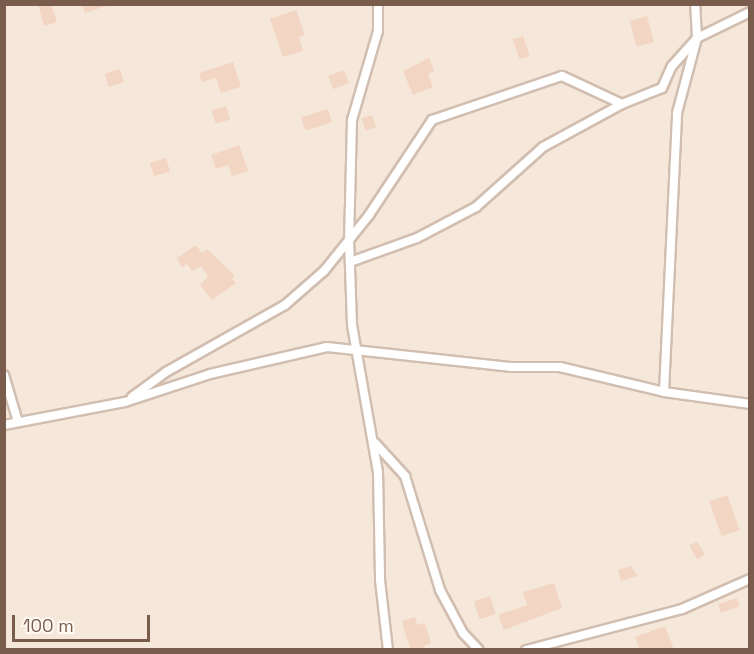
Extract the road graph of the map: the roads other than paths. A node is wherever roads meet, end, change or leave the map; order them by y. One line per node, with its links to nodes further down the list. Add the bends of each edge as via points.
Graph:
1 (378, 4): 6 (street, via 378,31 352,120)
2 (695, 4): 4 (street)
3 (750, 12): 4 (street)
4 (697, 38): 5 (street, via 672,66 663,88); 10 (street, via 677,113)
5 (622, 104): 6 (street, via 562,76 432,120); 7 (street, via 543,147 476,207 417,238)
6 (349, 239): 7 (street); 11 (street, via 324,271 285,305 166,372)
7 (350, 262): 8 (street, via 352,325)
8 (358, 347): 10 (street, via 510,367 560,367); 11 (street, via 327,347 210,374); 15 (street)
9 (4, 375): 13 (street)
10 (664, 392): 12 (street)
11 (125, 402): 13 (street)
12 (750, 404)
13 (18, 422): 14 (street)
14 (4, 426)
15 (374, 442): 17 (street); 18 (street, via 405,476 440,590 463,633)
16 (750, 579): 19 (street, via 682,609)
17 (387, 650)
18 (479, 650)
19 (526, 650)

